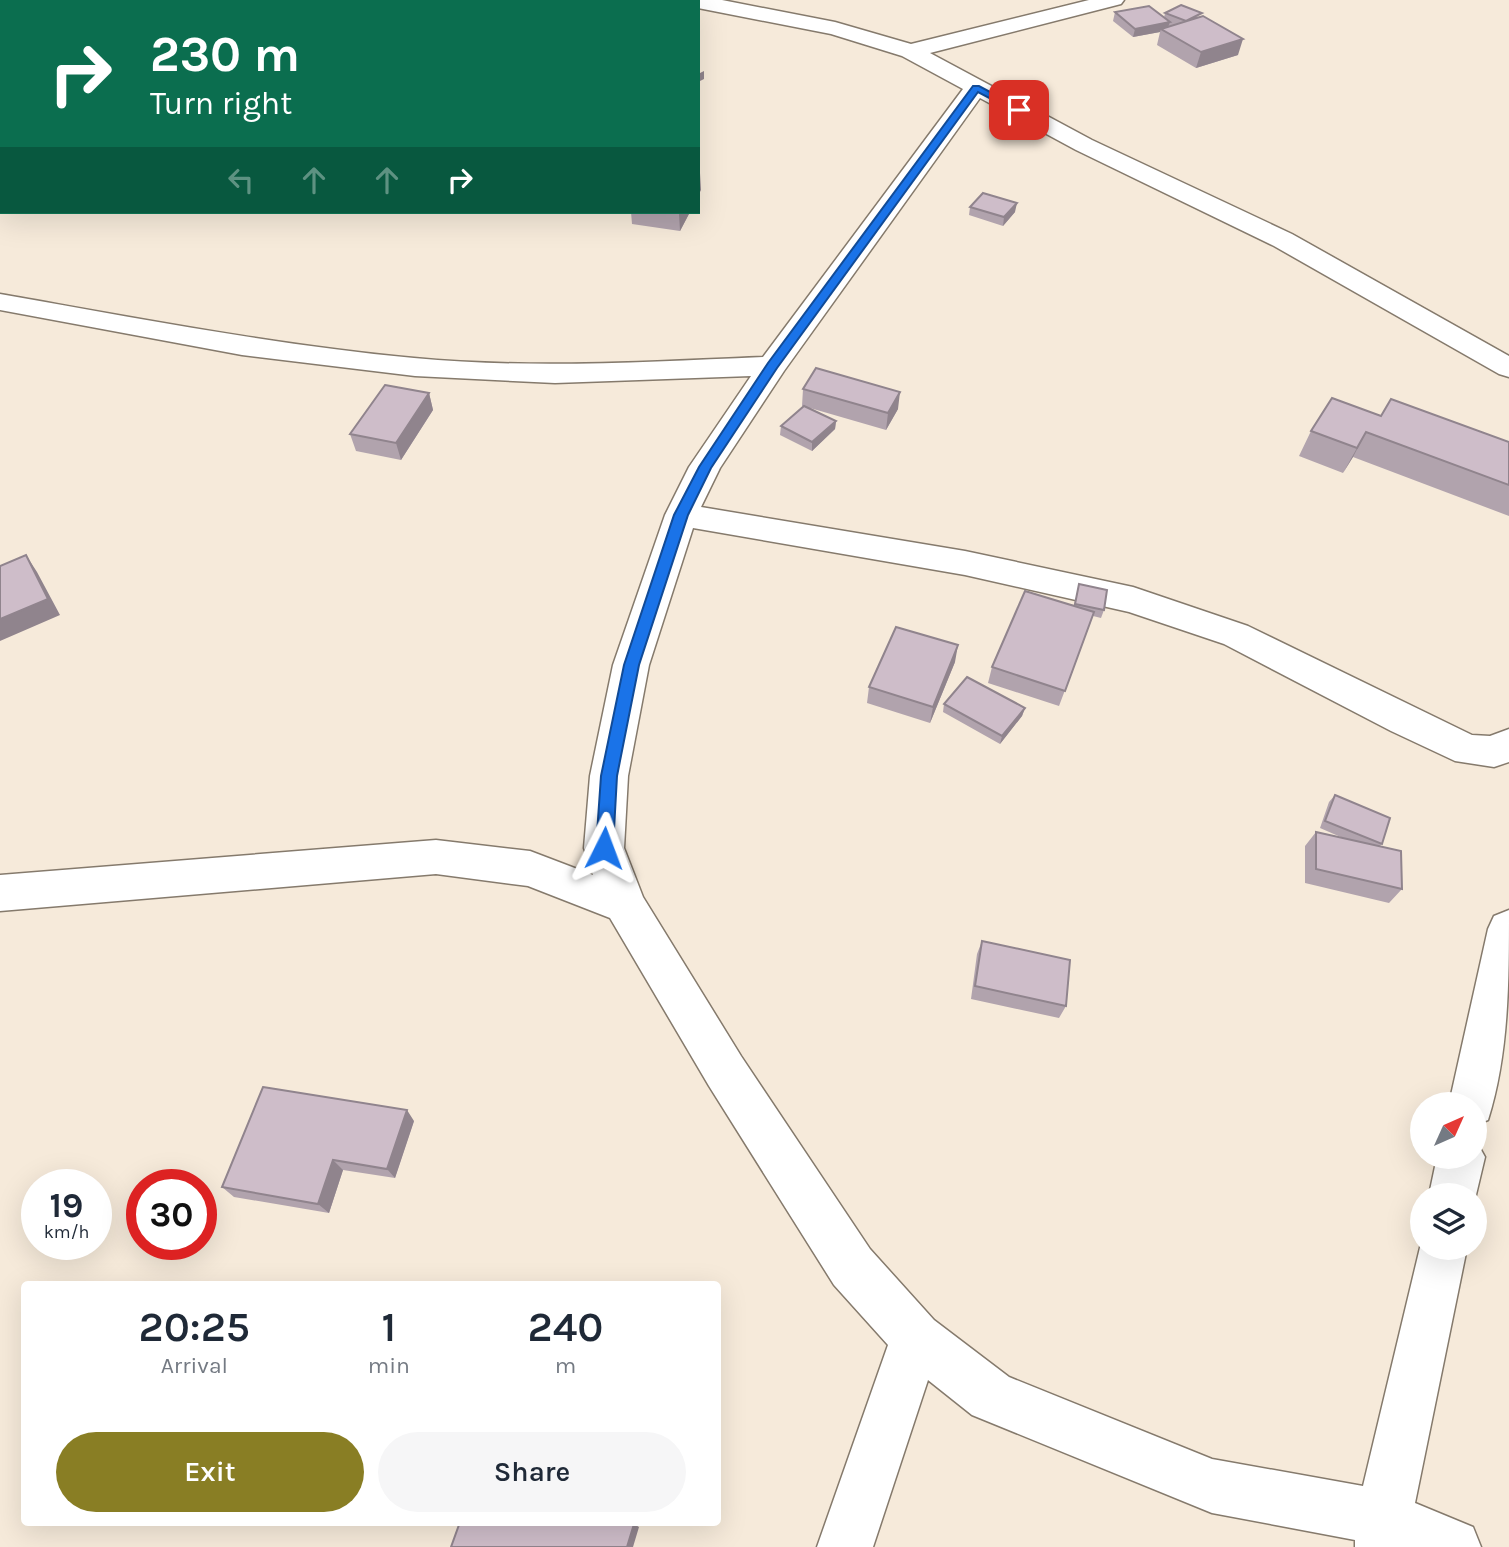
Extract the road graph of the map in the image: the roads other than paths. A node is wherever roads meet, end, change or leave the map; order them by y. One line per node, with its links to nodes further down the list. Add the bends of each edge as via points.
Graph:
1 (1114, 0): 3 (street)
2 (700, 2): 3 (street, via 835,28)
3 (910, 51): 4 (street)
4 (976, 88): 6 (street); 7 (street, via 1283,240)
5 (0, 302): 6 (street, via 242,346 415,367 555,374)
6 (772, 366): 8 (street, via 705,467)
7 (1509, 368)
8 (681, 515): 9 (street, via 965,563 1133,600 1236,635 1468,750 1494,752); 11 (street, via 631,665 609,776 604,848)
9 (1509, 744)
10 (0, 893): 11 (street, via 436,857 530,869)
11 (625, 905): 15 (street, via 852,1267)
12 (1509, 929): 13 (street)
13 (1475, 1092)
14 (1440, 1260): 16 (street)
15 (916, 1338): 16 (street, via 991,1396 1212,1486); 17 (street)
16 (1383, 1532): 18 (street)
17 (845, 1547)
18 (1454, 1547)

